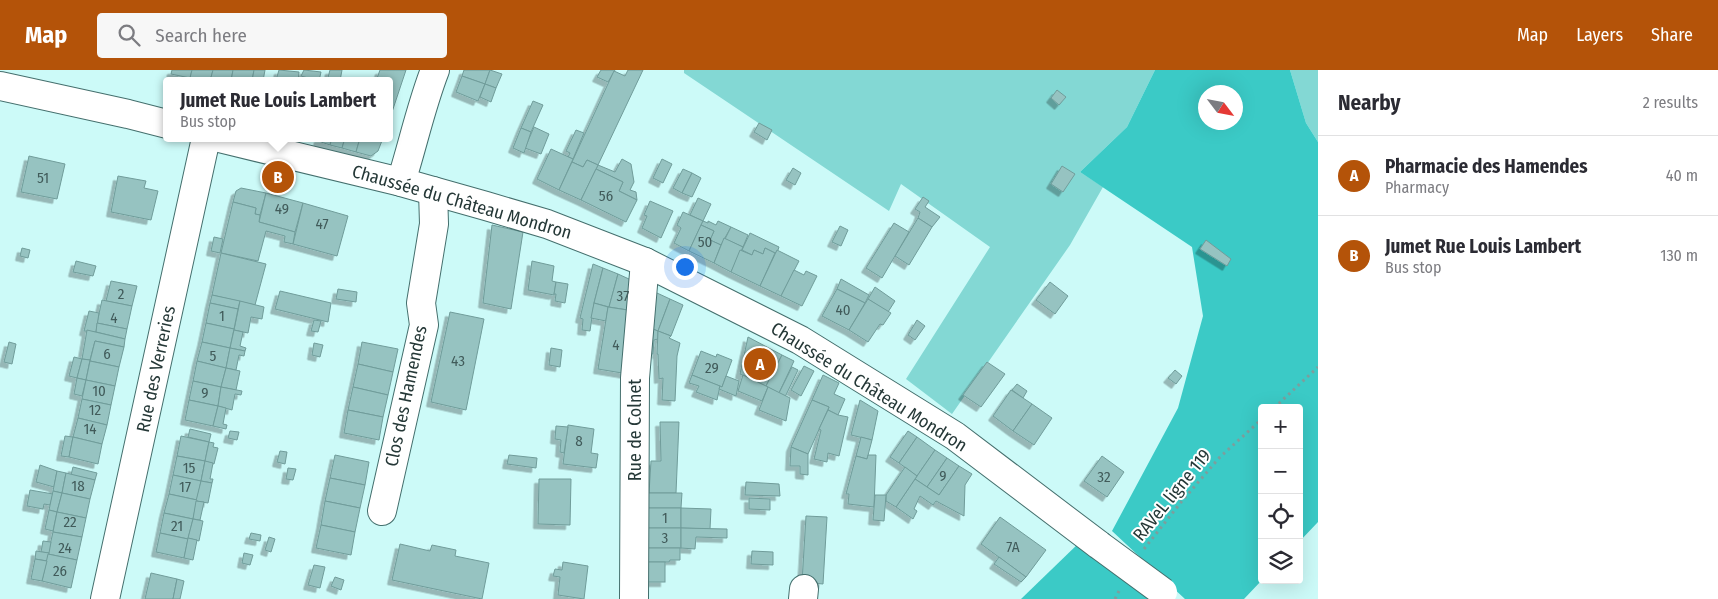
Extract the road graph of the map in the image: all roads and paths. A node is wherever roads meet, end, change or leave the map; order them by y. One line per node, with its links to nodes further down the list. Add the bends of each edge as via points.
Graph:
1 (435, 70): 6 (street)
2 (0, 86): 3 (street)
3 (163, 123)
4 (205, 142): 16 (street, Rue des Verreries)
5 (236, 142): 6 (street, Chaussée du Château Mondron)
6 (401, 182): 7 (street, Chaussée du Château Mondron)
7 (433, 191): 8 (street, Chaussée du Château Mondron, via 547,224); 12 (street, Clos des Hamendes, via 434,224 420,302 424,324)
8 (645, 262): 15 (street, Chaussée du Château Mondron, bridge, via 800,340 955,436); 17 (street, Rue de Colnet, via 635,378)
9 (1318, 368): 10 (path)
10 (1278, 404)
11 (1258, 423): 13 (path, RAVeL ligne 119, via 1220,457)
12 (382, 511)
13 (1144, 549)
14 (1120, 591): 18 (path)
15 (1168, 596)
16 (105, 599)
17 (634, 599)
18 (1115, 599)

